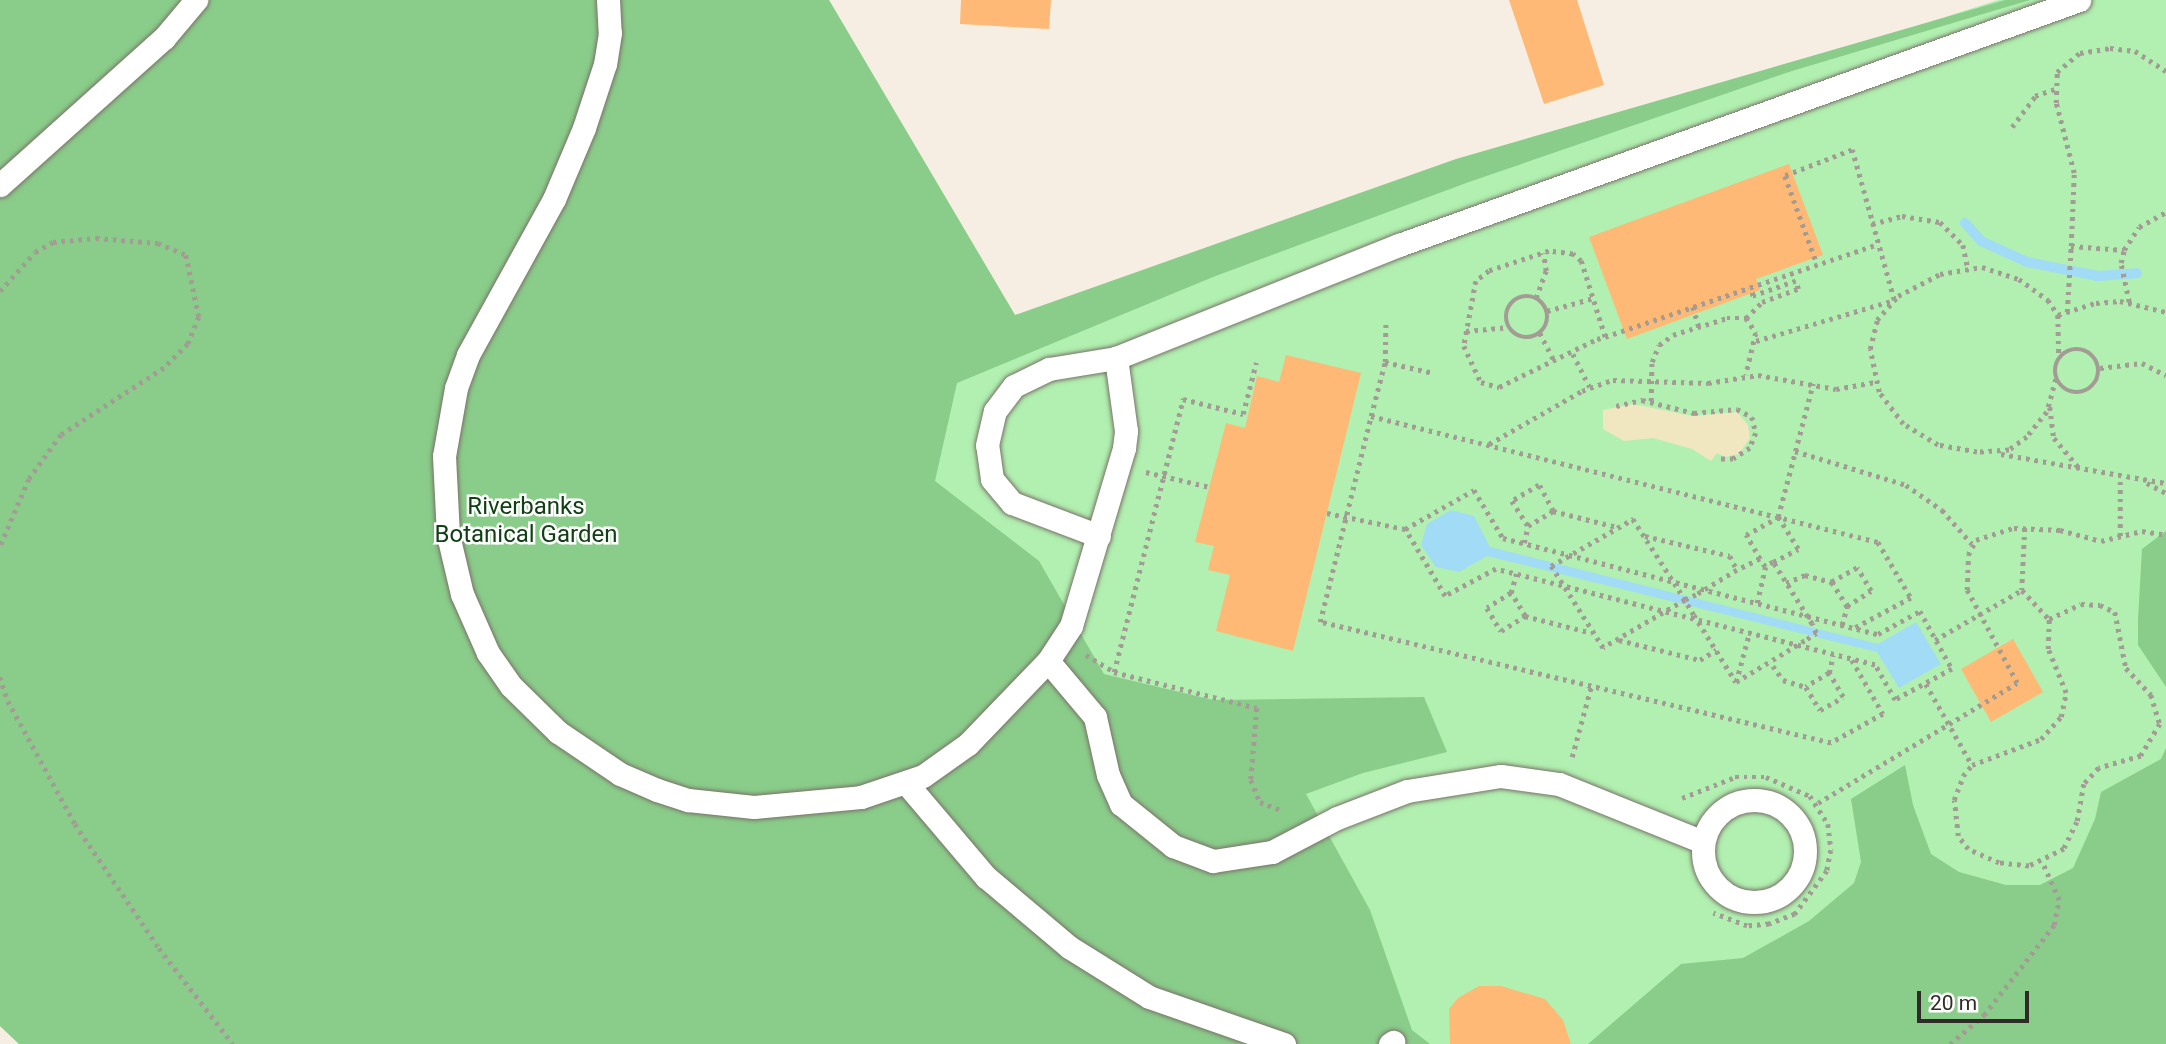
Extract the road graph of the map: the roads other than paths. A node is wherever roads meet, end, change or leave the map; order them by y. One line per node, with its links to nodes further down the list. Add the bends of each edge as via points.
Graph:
1 (196, 0): 4 (lane, via 164,38)
2 (608, 0): 8 (lane, via 610,33 605,64 584,128 554,199 468,355 456,388 444,456 443,495 452,560 466,604 488,653 532,710 586,754 657,790 688,800 754,807 826,804)
3 (2079, 0): 5 (lane, via 1399,245)
4 (0, 185)
5 (1116, 358): 6 (lane, via 1126,431); 6 (lane, via 1049,369 1014,386 995,411 987,445 992,479 1012,503)
6 (1099, 536): 7 (lane, via 1072,626)
7 (1048, 661): 8 (lane, via 968,744); 9 (lane, via 1095,717 1108,775 1121,804 1173,846 1213,862 1253,859 1379,801 1474,777 1559,784)
8 (907, 784): 10 (lane, via 976,867 1069,947 1149,997)
9 (1703, 842): 9 (lane, via 1709,876 1720,889 1742,900 1768,900 1783,892 1803,866 1805,849 1794,819 1766,801 1749,800 1726,809 1709,827)
10 (1284, 1044)

